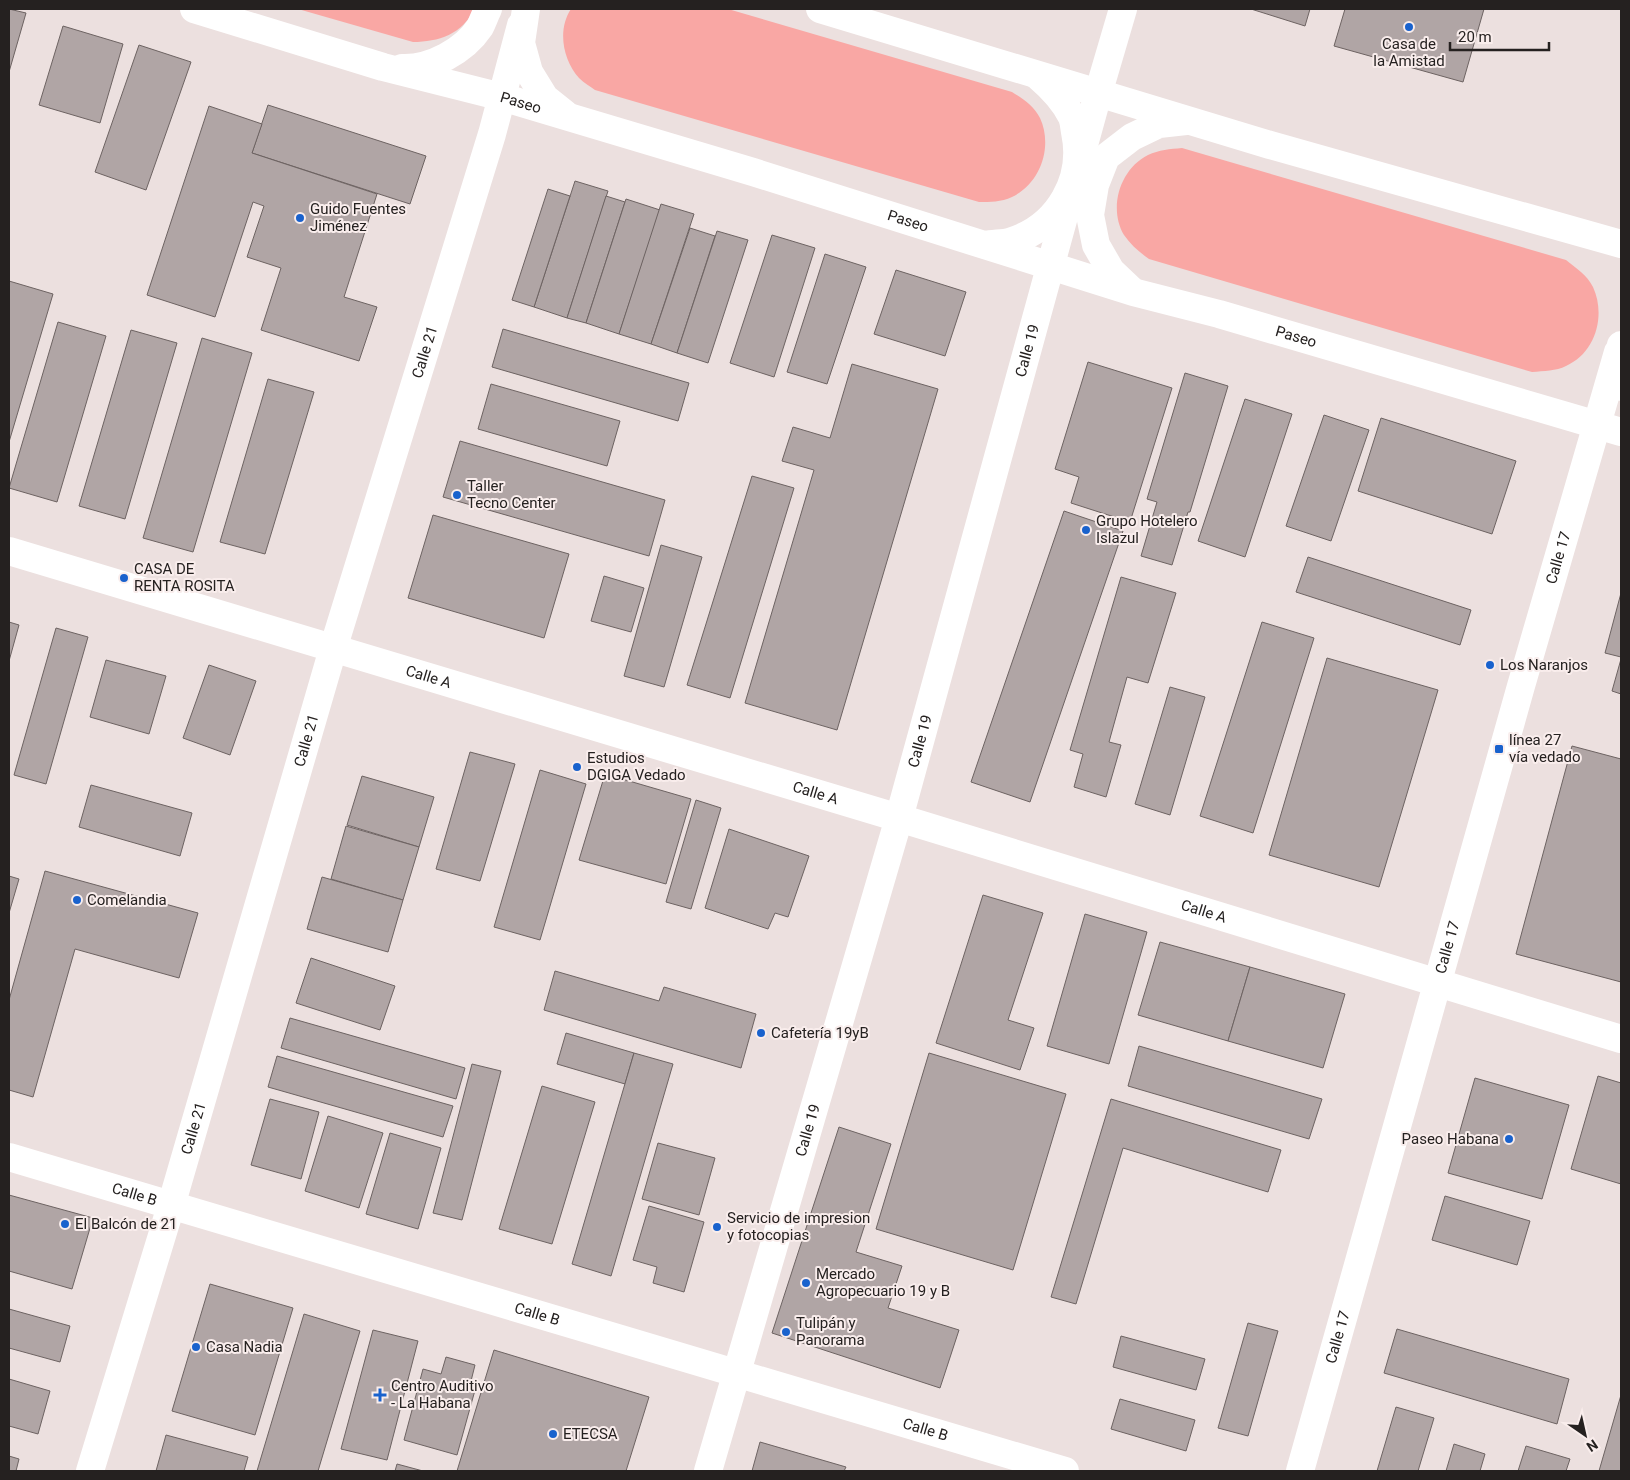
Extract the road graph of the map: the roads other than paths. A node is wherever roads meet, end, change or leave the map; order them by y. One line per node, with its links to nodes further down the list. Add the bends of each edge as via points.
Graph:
1 (194, 9): 6 (street, Paseo)
2 (488, 9): 6 (street, via 480,27 461,47 437,62 411,68)
3 (820, 9): 7 (street)
4 (1123, 9): 8 (street, Calle 19)
5 (525, 10): 9 (street, Calle 21); 10 (street, via 521,43 529,72 545,98)
6 (384, 67): 9 (street, Paseo)
7 (1034, 73): 8 (street); 12 (street, via 1057,92 1072,118 1078,148)
8 (1098, 94): 11 (street); 12 (street, Calle 19)
9 (502, 97): 10 (street, Paseo); 21 (street, Calle 21)
10 (569, 117): 14 (street, Paseo)
11 (1190, 121): 13 (street); 16 (street, via 1159,124 1132,137 1106,157 1095,185 1090,215 1096,245 1111,271)
12 (1074, 179): 14 (street, via 1062,206 1040,228 1012,241); 15 (street, Calle 19)
13 (1621, 244)
14 (982, 245): 15 (street, Paseo)
15 (1050, 264): 16 (street, Paseo); 22 (street, Calle 19)
16 (1133, 292): 19 (street, Paseo)
17 (1621, 343): 18 (street, via 1618,368); 19 (street, Calle 17)
18 (1621, 387)
19 (1609, 428): 23 (street, Calle 17)
20 (9, 551): 21 (street, Calle A)
21 (333, 649): 22 (street, Calle A); 26 (street, Calle 21)
22 (900, 818): 23 (street, Calle A); 27 (street, Calle 19)
23 (1437, 982): 24 (street, Calle A); 31 (street, Calle 17)
24 (1621, 1039)
25 (9, 1158): 26 (street, Calle B)
26 (171, 1206): 27 (street, Calle B); 28 (street, Calle 21)
27 (737, 1374): 29 (street, Calle 19); 30 (street, Calle B)
28 (90, 1471)
29 (708, 1471)
30 (1065, 1471)
31 (1300, 1471)

